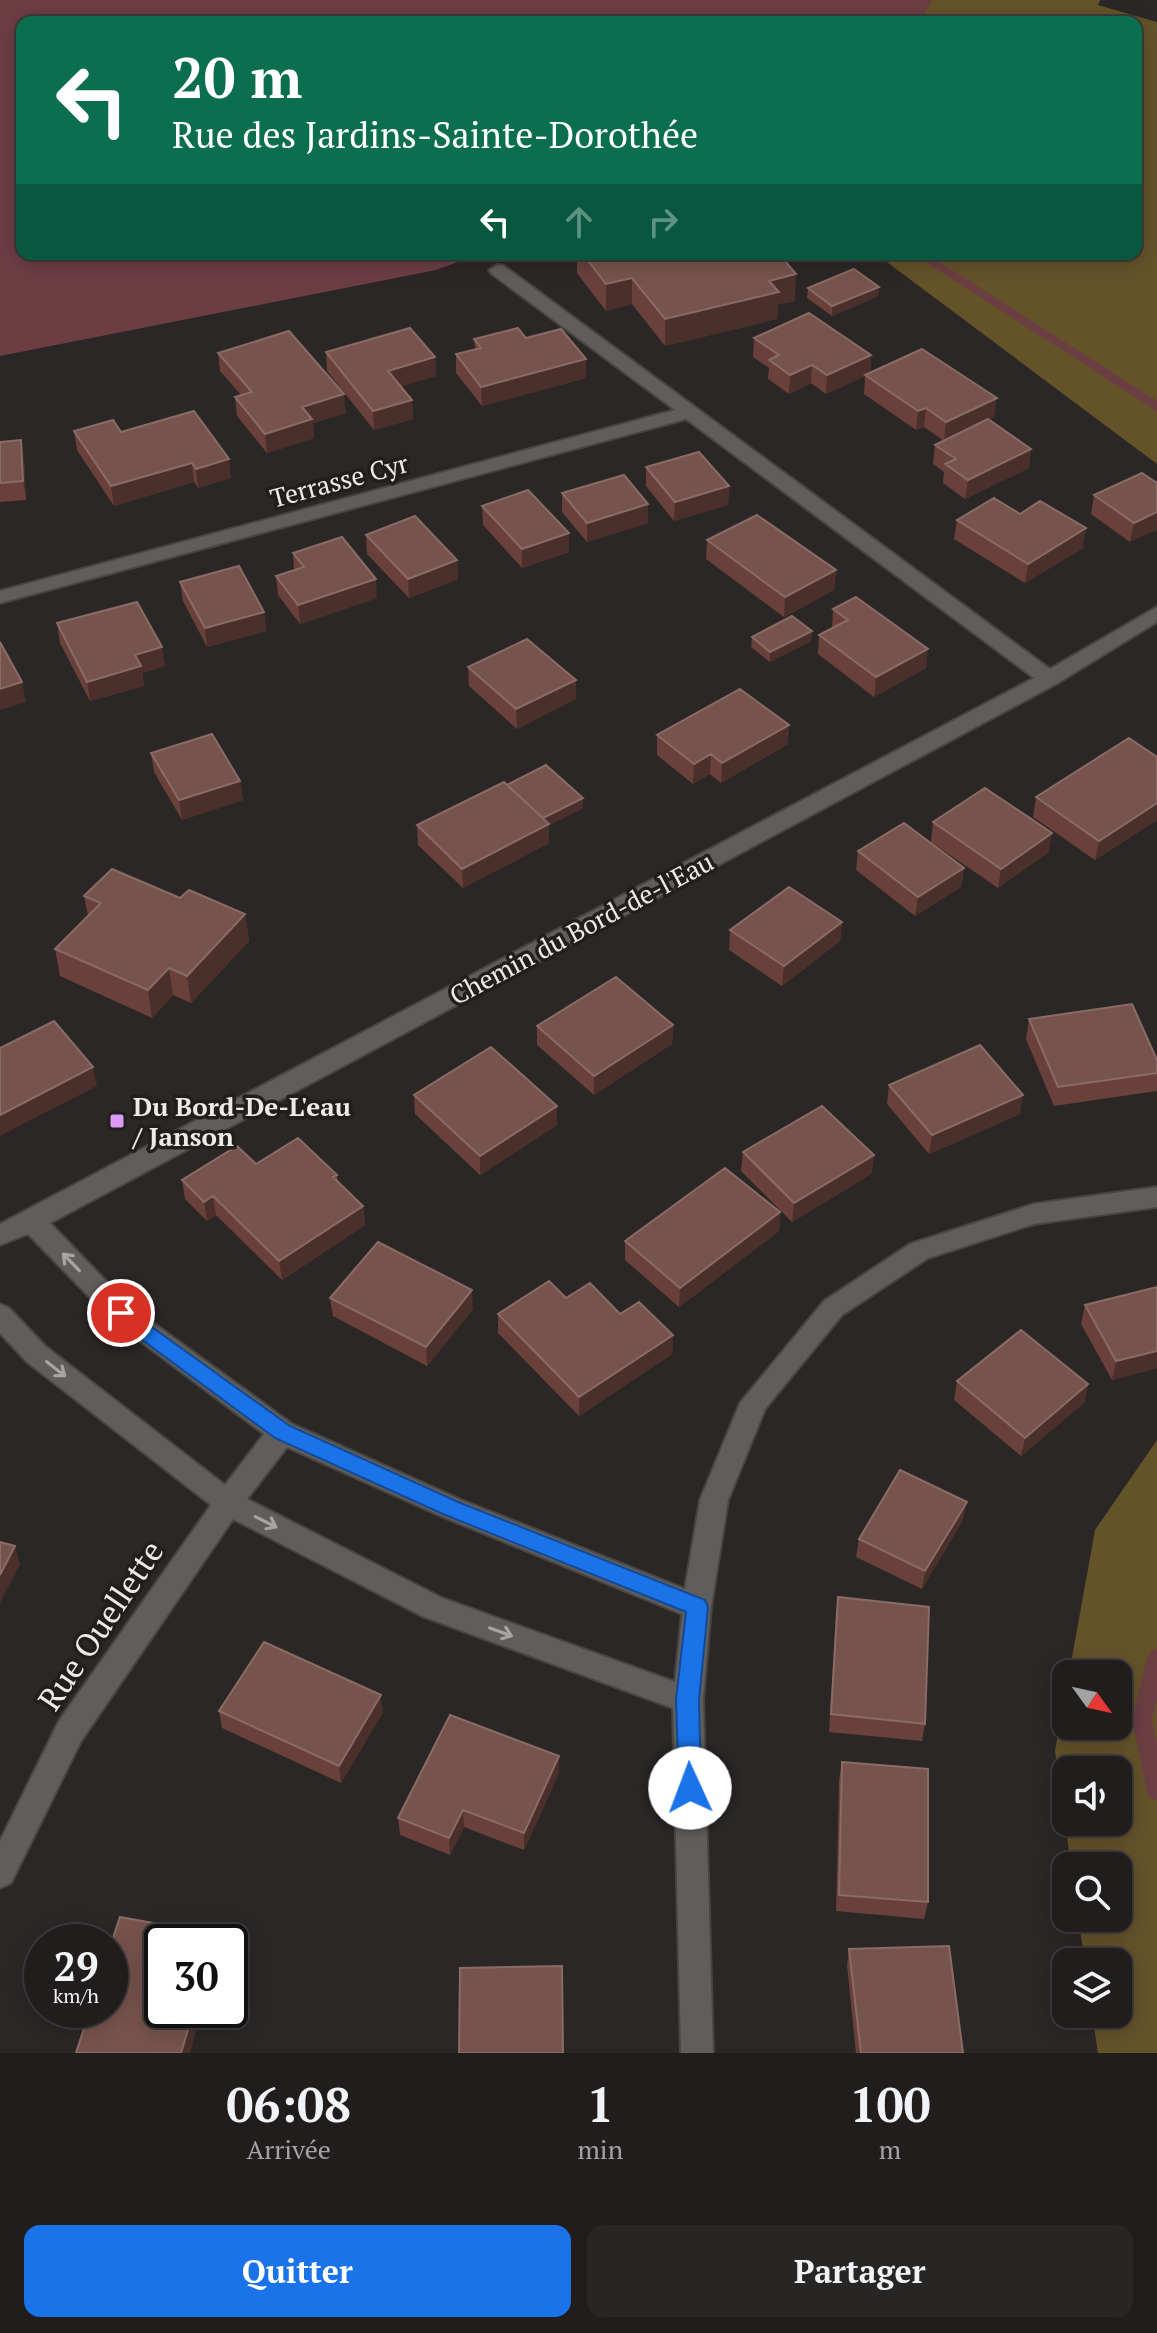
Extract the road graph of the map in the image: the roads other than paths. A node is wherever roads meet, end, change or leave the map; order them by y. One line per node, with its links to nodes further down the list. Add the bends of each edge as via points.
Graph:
1 (498, 270): 2 (street)
2 (691, 412): 3 (street, Terrasse Cyr); 5 (street)
3 (0, 597)
4 (1157, 613): 5 (street, Chemin du Bord-de-l'Eau)
5 (1049, 679): 7 (street, Chemin du Bord-de-l'Eau)
6 (1157, 1197): 12 (street, via 1034,1214 919,1251 833,1308 754,1403 714,1500)
7 (32, 1221): 8 (street, Chemin du Bord-de-l'Eau); 10 (street, one-way to 7, via 121,1313)
8 (0, 1235)
9 (0, 1315): 11 (street, one-way to 11, via 36,1354)
10 (282, 1432): 11 (street, Rue Ouellette); 12 (street, via 451,1508)
11 (228, 1503): 13 (street, one-way to 13, via 432,1607); 14 (street, Rue Ouellette, via 70,1731)
12 (697, 1607): 13 (street)
13 (688, 1700): 15 (street)
14 (0, 1873)
15 (697, 2053)

